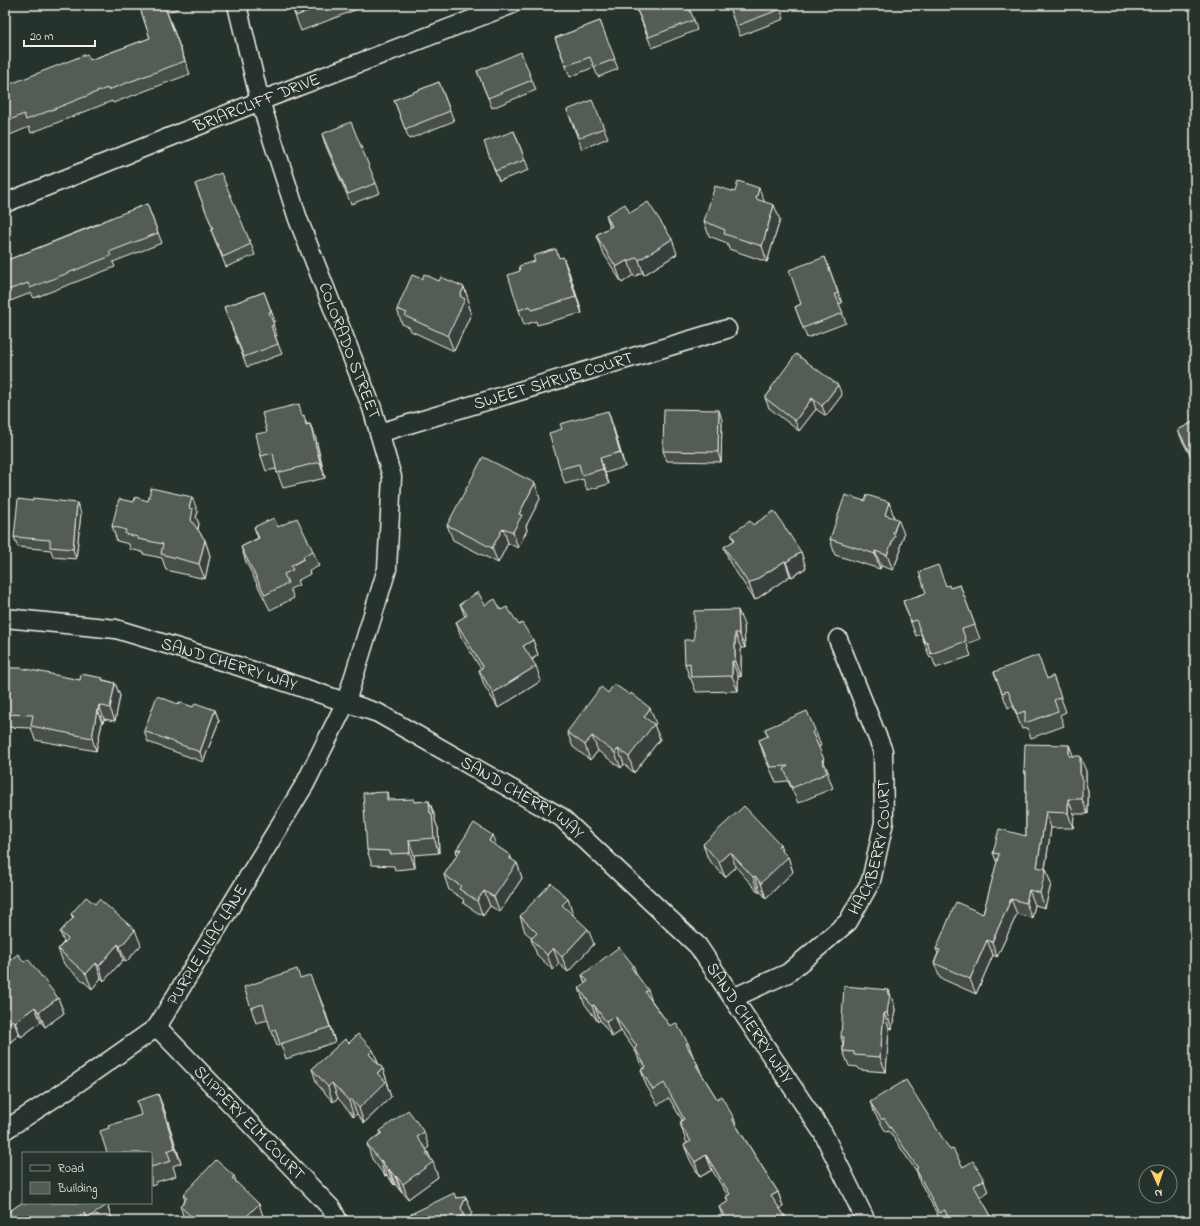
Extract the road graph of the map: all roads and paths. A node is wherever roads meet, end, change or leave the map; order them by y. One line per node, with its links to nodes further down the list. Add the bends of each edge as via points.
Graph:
1 (237, 5): 3 (street, COLORADO STREET)
2 (510, 5): 3 (street, BRIARCLIFF DRIVE)
3 (260, 101): 4 (street, BRIARCLIFF DRIVE); 6 (street, COLORADO STREET, via 298,218 372,408)
4 (5, 202)
5 (727, 329): 6 (street, SWEET SHRUB COURT)
6 (379, 433): 9 (street, COLORADO STREET, via 392,477 386,570)
7 (5, 618): 9 (street, SAND CHERRY WAY, via 116,629)
8 (838, 639): 10 (street, HACKBERRY COURT, via 883,751 884,822 871,881 848,922 788,973)
9 (346, 702): 10 (street, SAND CHERRY WAY, via 378,713 561,817 698,946); 11 (street, PURPLE LILAC LANE, via 305,784)
10 (733, 998): 14 (street, SAND CHERRY WAY, via 822,1133)
11 (157, 1027): 12 (street, PURPLE LILAC LANE); 13 (street, SLIPPERY ELM COURT, via 332,1209)
12 (5, 1130)
13 (338, 1221)
14 (866, 1221)

